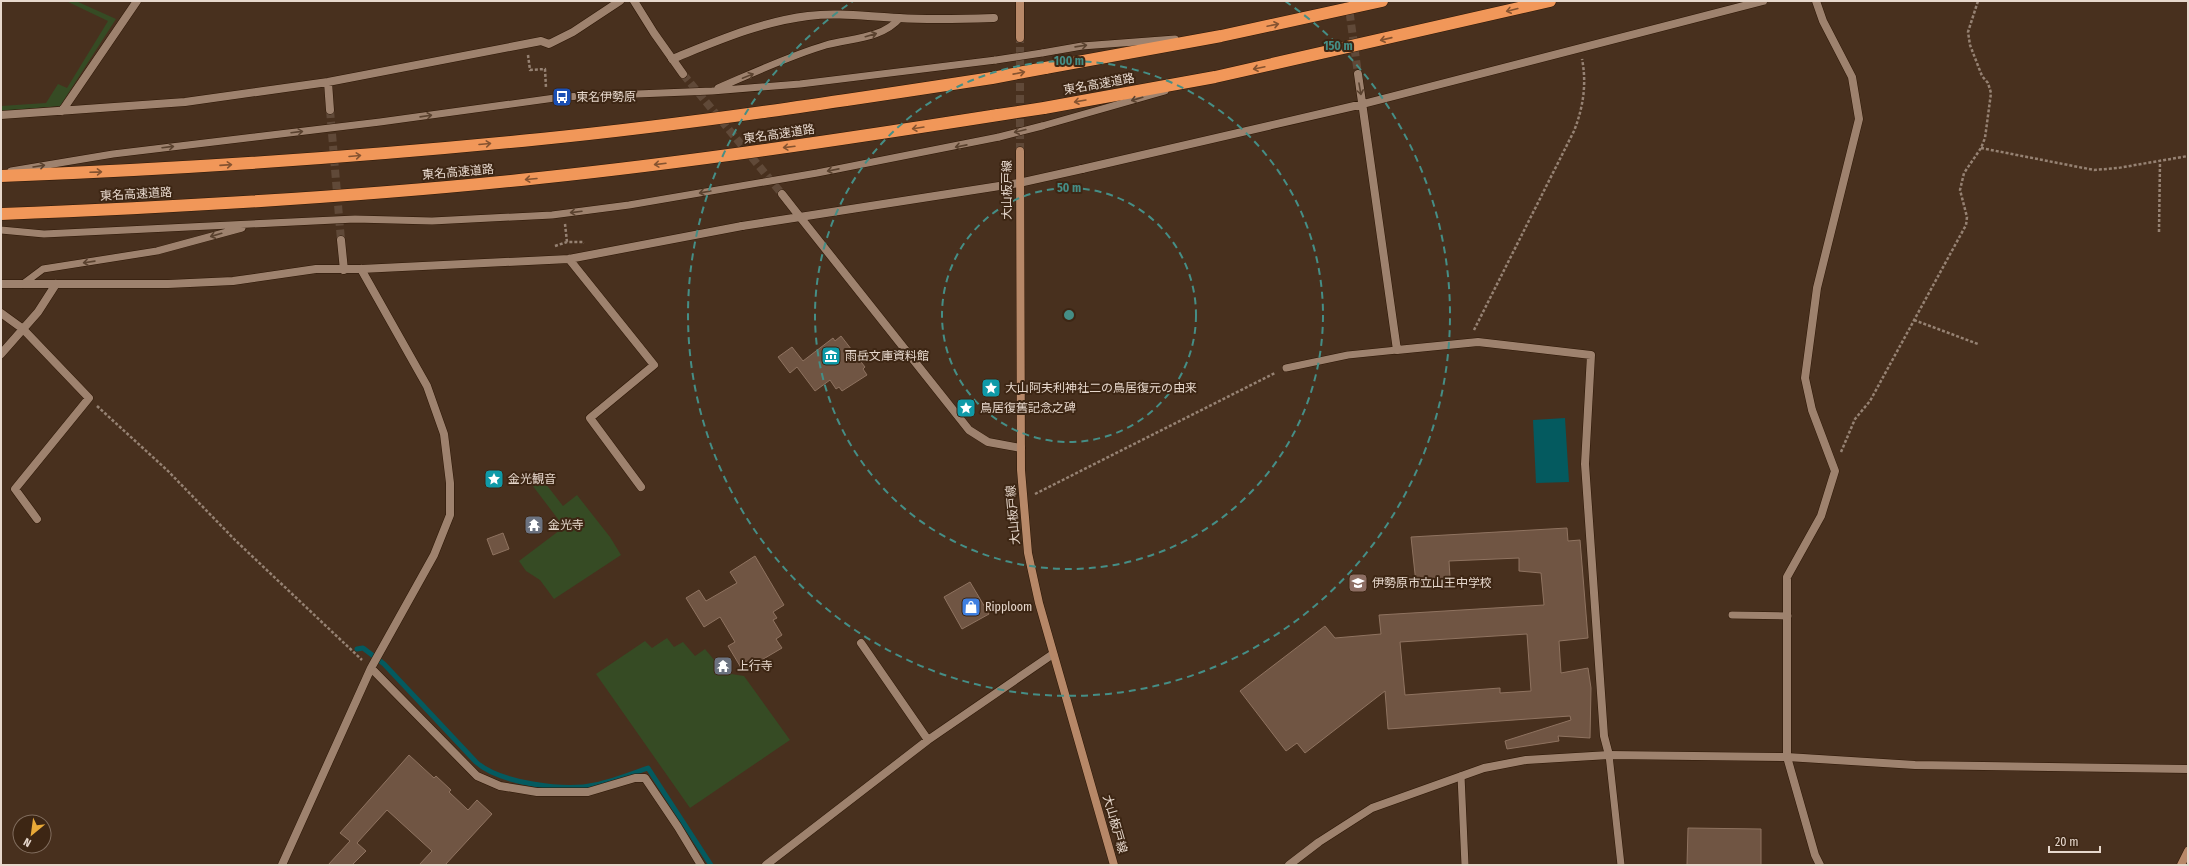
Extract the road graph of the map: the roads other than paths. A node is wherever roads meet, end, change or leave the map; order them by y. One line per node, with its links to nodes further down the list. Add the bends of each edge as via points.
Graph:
1 (137, 1): 20 (street)
2 (620, 1): 17 (street, via 573,32 549,44 541,41)
3 (634, 1): 13 (street)
4 (1020, 1): 12 (main road)
5 (1382, 1): 11 (highway, 東名高速道路, one-way to 5)
6 (1550, 1): 16 (highway, 東名高速道路, one-way to 16)
7 (1763, 1): 19 (street)
8 (1816, 1): 48 (street, via 1823,21 1852,77 1859,119 1817,288 1805,378 1812,410 1835,471 1822,516 1787,577)
9 (900, 18): 10 (street); 13 (street, via 852,14 809,16 774,22 740,32); 18 (lane, one-way to 9, via 826,45 873,35 893,27)
10 (994, 18)
11 (1222, 36): 18 (lane, one-way to 11, bridge, via 800,84 996,60 1082,46); 25 (highway, 東名高速道路, one-way to 11, bridge, via 158,170 543,139 810,106 992,78)
12 (1020, 38)
13 (672, 59): 14 (street)
14 (683, 74)
15 (1358, 74): 19 (street, one-way to 19)
16 (1215, 77): 28 (highway, 東名高速道路, one-way to 28, bridge, via 998,116 810,144 540,178 358,195 159,208); 30 (lane, one-way to 30, bridge, via 999,137 817,173 629,205 552,215)
17 (328, 82): 20 (street, via 185,102); 21 (street)
18 (712, 91): 24 (lane, one-way to 18, via 113,154 562,97)
19 (1363, 104): 26 (street); 41 (street)
20 (62, 110): 22 (street)
21 (330, 110)
22 (1, 115)
23 (1020, 151): 26 (main road, 大山板戸線)
24 (1, 172)
25 (1, 176)
26 (1019, 183): 29 (street); 44 (main road, 大山板戸線)
27 (782, 194): 29 (street)
28 (1, 214)
29 (800, 217): 33 (street); 44 (street, via 969,430 988,442)
30 (253, 224): 31 (lane, via 44,234); 37 (lane, one-way to 37, via 158,252 42,269)
31 (1, 230)
32 (341, 240): 35 (street)
33 (569, 259): 34 (street); 45 (street, via 654,365 590,418)
34 (361, 269): 35 (street); 51 (street, via 427,386 444,434 450,483 450,515 443,536)
35 (344, 270): 38 (street, via 316,269 233,281)
36 (1, 284): 37 (street)
37 (23, 284): 38 (street)
38 (56, 284): 40 (street, via 38,312)
39 (1, 313): 40 (street)
40 (23, 329): 42 (street); 46 (street, via 89,398 15,489)
41 (1397, 350): 43 (lane, via 1348,355); 53 (street, via 1478,342 1592,355 1585,464 1604,736)
42 (1, 354)
43 (1286, 368)
44 (1021, 448): 50 (main road, 大山板戸線, via 1022,501 1028,553)
45 (641, 487)
46 (37, 519)
47 (1732, 615): 48 (lane)
48 (1788, 616): 54 (street)
49 (860, 643): 52 (street)
50 (1054, 654): 52 (street); 61 (main road, 大山板戸線)
51 (371, 668): 58 (street); 59 (street, via 477,776 500,786 537,792 588,792 635,778 645,778)
52 (928, 740): 60 (street)
53 (1609, 755): 54 (street); 56 (street, via 1526,760 1484,768); 64 (lane)
54 (1788, 757): 55 (street, via 1915,765); 65 (street)
55 (2188, 769)
56 (1461, 776): 62 (street, via 1372,808); 63 (lane)
57 (2188, 851): 66 (main road)
58 (282, 865)
59 (701, 865)
60 (766, 865)
61 (1114, 865)
62 (1289, 865)
63 (1465, 865)
64 (1621, 865)
65 (1820, 865)
66 (2181, 865)

